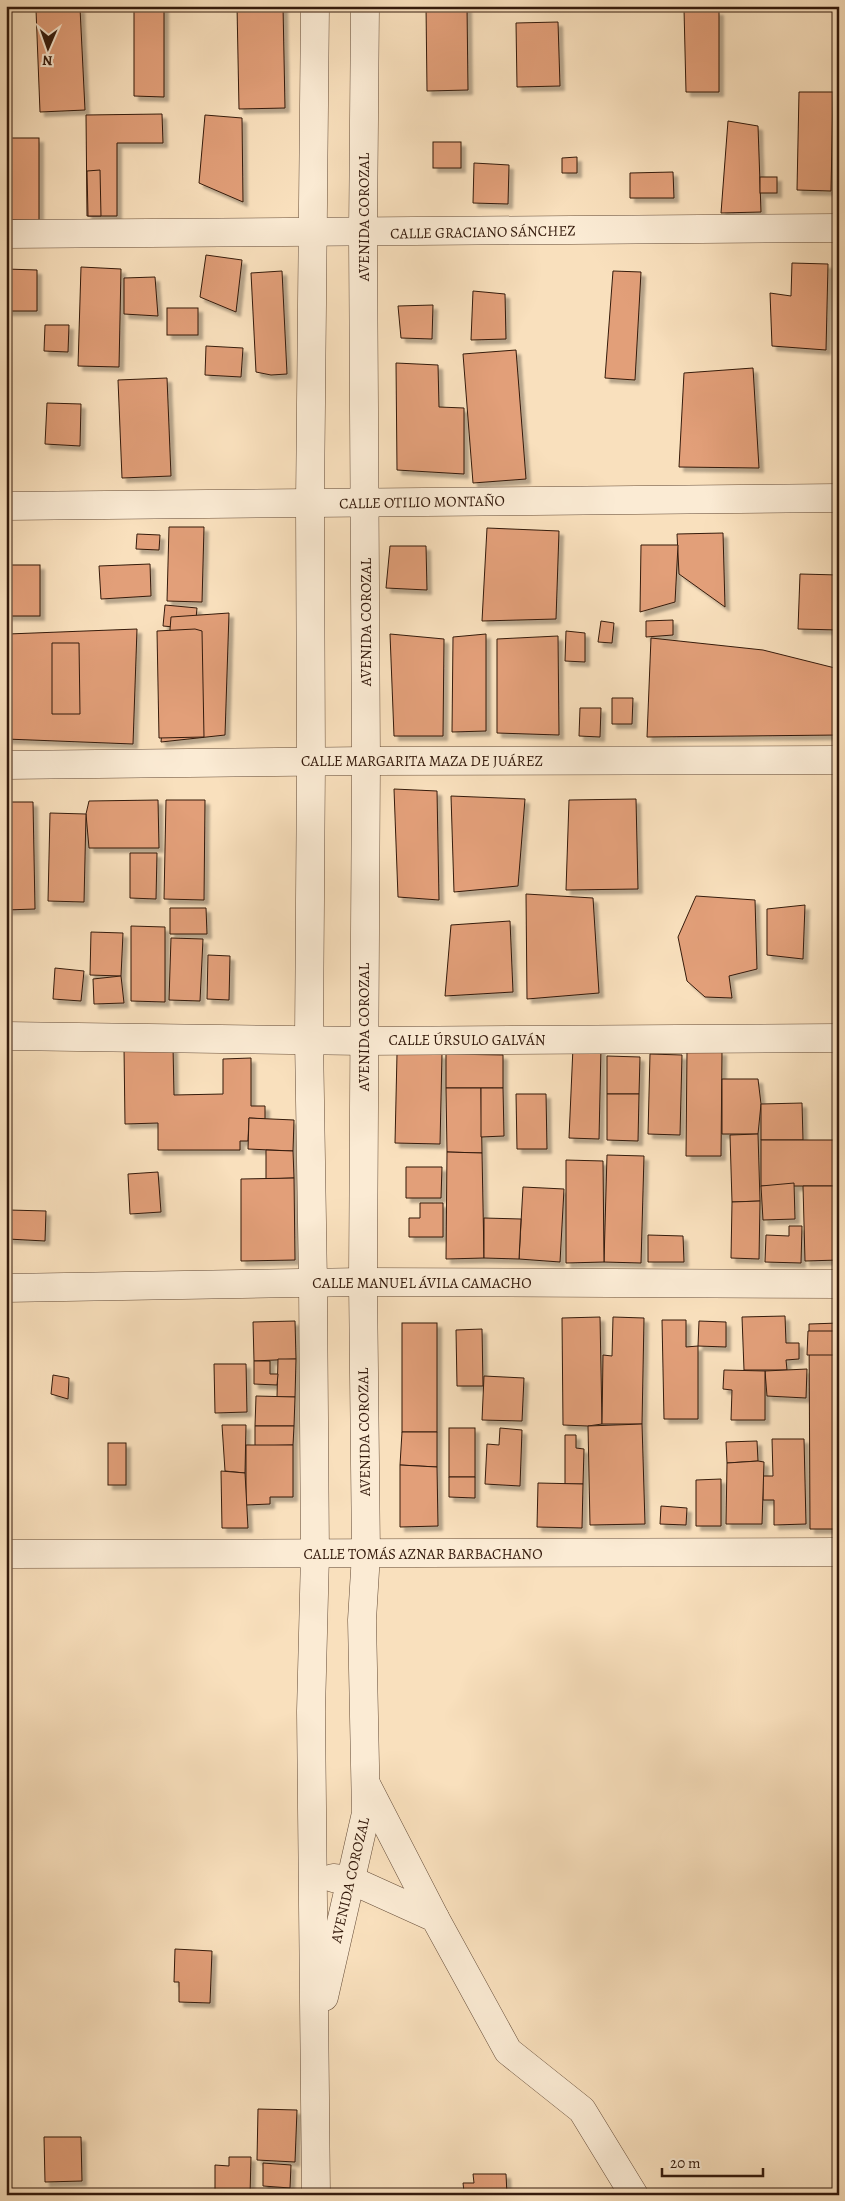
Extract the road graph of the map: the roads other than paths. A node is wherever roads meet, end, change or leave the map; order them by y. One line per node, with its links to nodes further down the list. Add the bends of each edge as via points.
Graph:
1 (315, 6): 4 (street, AVENIDA COROZAL)
2 (365, 6): 5 (street, AVENIDA COROZAL)
3 (839, 228): 5 (street, CALLE GRACIANO SÁNCHEZ)
4 (312, 233): 5 (street, CALLE GRACIANO SÁNCHEZ); 6 (street, CALLE GRACIANO SÁNCHEZ); 9 (street, AVENIDA COROZAL)
5 (363, 233): 8 (street, AVENIDA COROZAL)
6 (6, 234)
7 (839, 498): 8 (street, CALLE OTILIO MONTAÑO)
8 (365, 502): 9 (street, CALLE OTILIO MONTAÑO); 12 (street, AVENIDA COROZAL)
9 (310, 503): 10 (street, CALLE OTILIO MONTAÑO); 13 (street, AVENIDA COROZAL)
10 (6, 506)
11 (839, 760): 12 (street, CALLE MARGARITA MAZA DE JUÁREZ)
12 (366, 761): 13 (street, CALLE MARGARITA MAZA DE JUÁREZ); 18 (street, AVENIDA COROZAL)
13 (311, 762): 14 (street, CALLE MARGARITA MAZA DE JUÁREZ); 17 (street, AVENIDA COROZAL)
14 (6, 765)
15 (6, 1036): 17 (street, CALLE ÚRSULO GALVÁN)
16 (839, 1038): 18 (street, CALLE ÚRSULO GALVÁN)
17 (308, 1039): 18 (street, CALLE ÚRSULO GALVÁN); 20 (street, AVENIDA COROZAL)
18 (364, 1041): 19 (street, AVENIDA COROZAL)
19 (362, 1282): 20 (street, CALLE MANUEL ÁVILA CAMACHO); 21 (street, CALLE MANUEL ÁVILA CAMACHO); 25 (street, AVENIDA COROZAL)
20 (313, 1283): 22 (street, CALLE MANUEL ÁVILA CAMACHO); 26 (street, AVENIDA COROZAL)
21 (839, 1284)
22 (6, 1288)
23 (839, 1552): 25 (street, CALLE TOMÁS AZNAR BARBACHANO)
24 (6, 1554): 26 (street, CALLE TOMÁS AZNAR BARBACHANO)
25 (366, 1554): 26 (street, CALLE TOMÁS AZNAR BARBACHANO); 27 (street, AVENIDA COROZAL, via 362,1620)
26 (315, 1555): 28 (street, AVENIDA COROZAL, via 311,1711)
27 (365, 1784): 29 (street, AVENIDA COROZAL, via 366,1813); 30 (street)
28 (312, 1876): 29 (street); 31 (street, AVENIDA COROZAL)
29 (351, 1880): 30 (street); 31 (street, AVENIDA COROZAL)
30 (435, 1918): 33 (street, via 508,2050 582,2110)
31 (314, 2042): 32 (street, AVENIDA COROZAL)
32 (316, 2195)
33 (634, 2195)

